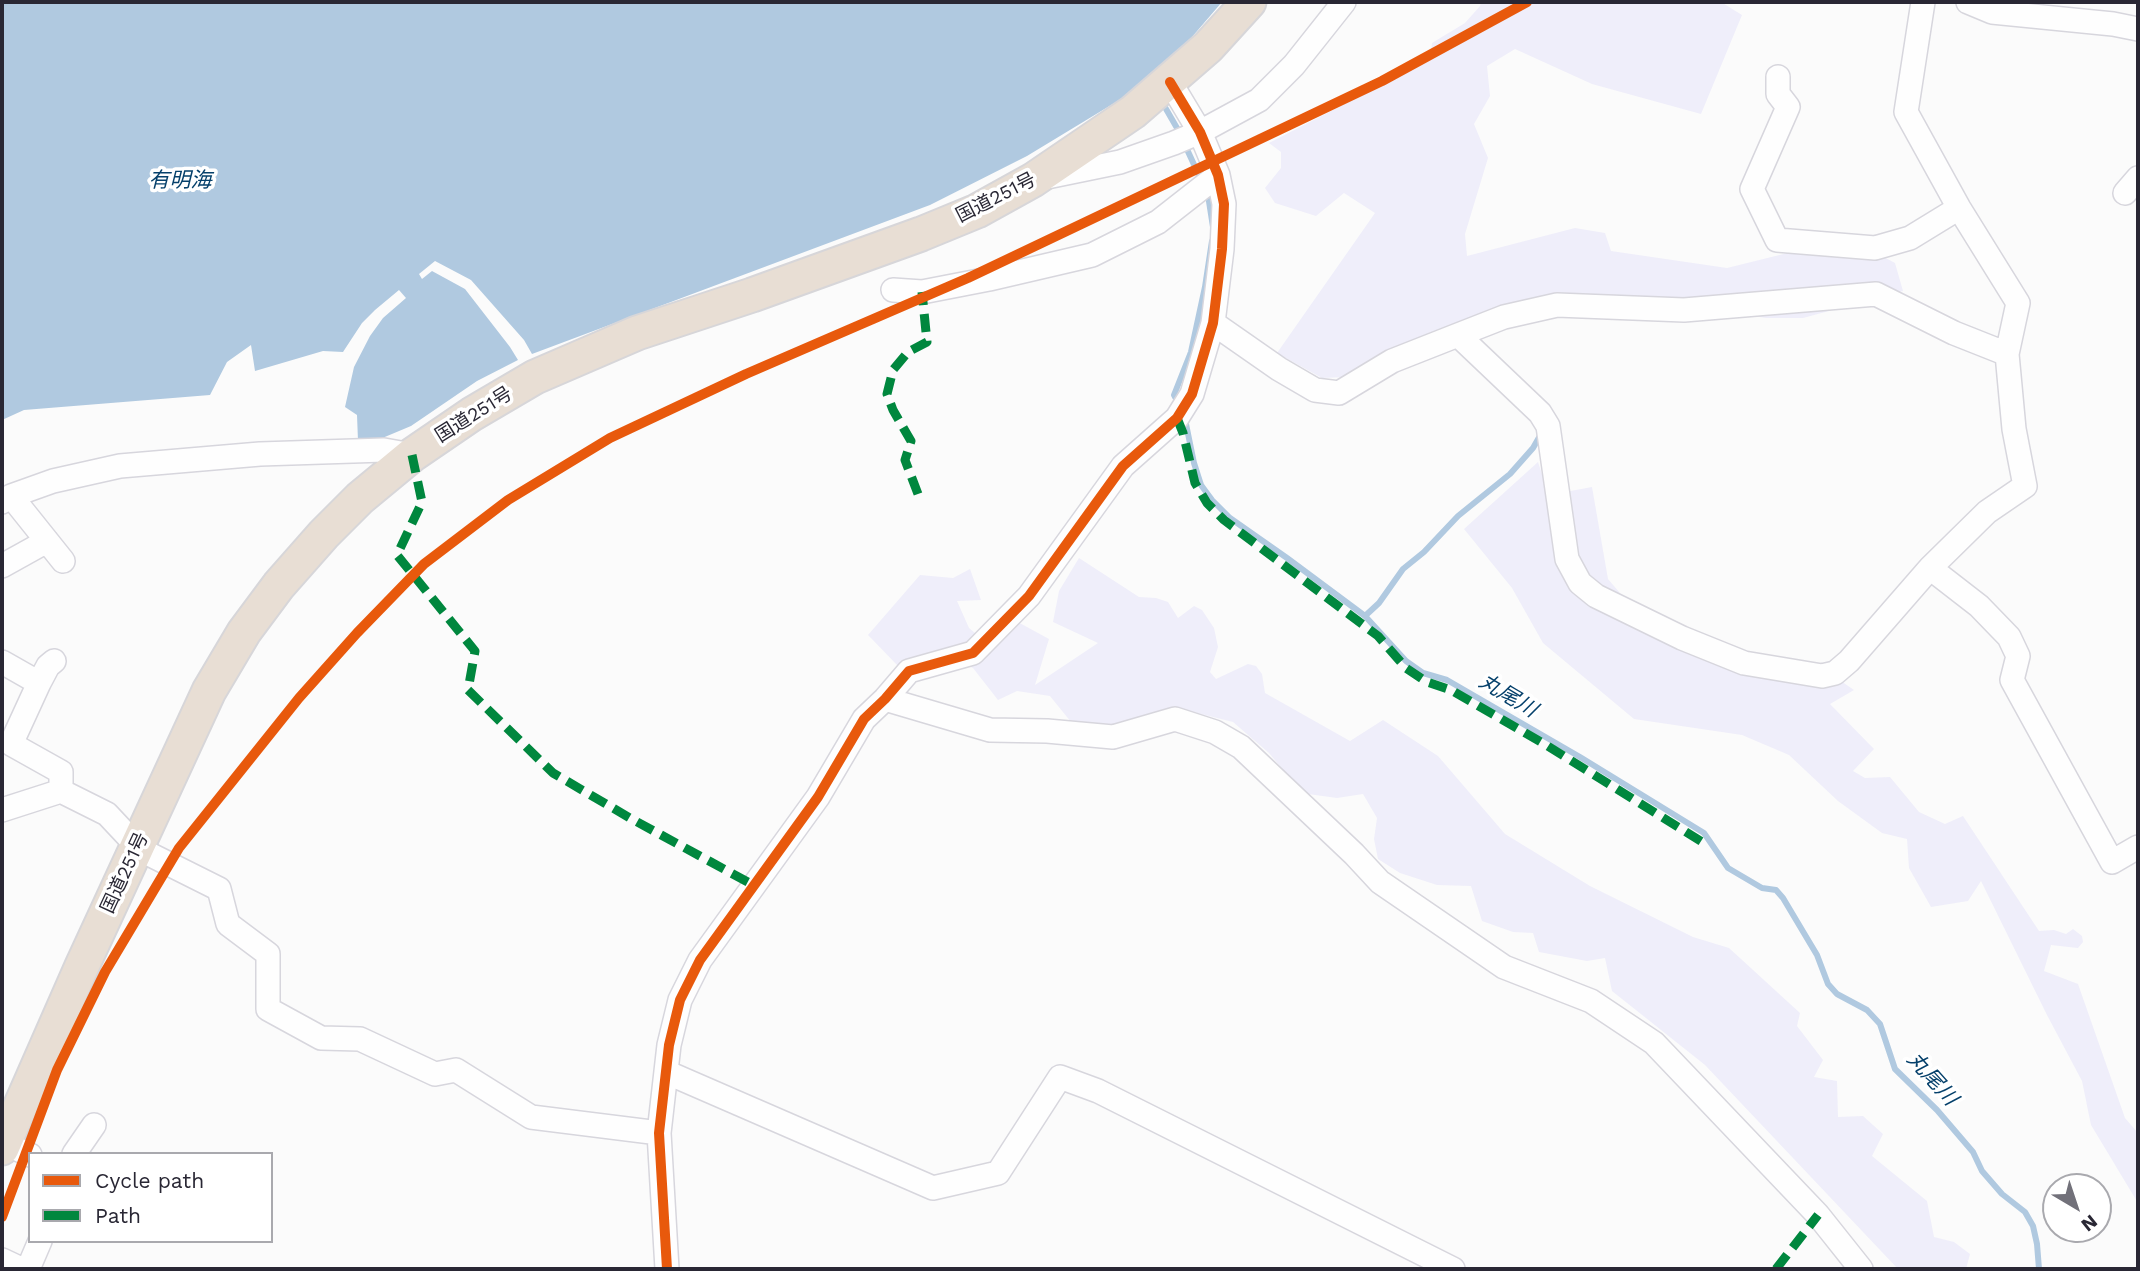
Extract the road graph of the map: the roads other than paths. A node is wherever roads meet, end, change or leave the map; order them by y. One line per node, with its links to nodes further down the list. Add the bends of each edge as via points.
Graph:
1 (1249, 2): 7 (highway, 国道251号)
2 (1344, 2): 8 (street, via 1294,65 1259,100)
3 (1923, 2): 11 (street, via 1906,112)
4 (1968, 2): 5 (street, via 1992,12)
5 (2138, 29)
6 (1778, 78): 11 (street, via 1778,93 1788,107 1752,189 1777,240 1875,248 1910,238)
7 (1161, 89): 8 (street); 9 (highway, 国道251号)
8 (1188, 137): 9 (street, via 1120,162); 10 (street)
9 (1033, 180): 16 (highway, 国道251号, via 977,211 921,234 637,333 548,371)
10 (1210, 182): 12 (street, via 1158,222 1092,255 922,292); 13 (street, via 1224,204)
11 (1959, 208): 15 (street, via 2018,303)
12 (893, 290)
13 (1213, 323): 14 (street, via 1315,390 1339,393 1392,361); 25 (street, via 1183,410 1123,466 1029,596 973,653 909,671)
14 (1458, 335): 15 (street, via 1504,317 1557,305 1684,310 1876,294); 21 (street, via 1548,426 1567,559 1580,583 1595,596 1744,663 1822,676 1835,673 1849,661)
15 (2007, 354): 21 (street, via 2025,486 1987,512)
16 (412, 455): 17 (street, via 384,450 288,453 120,466 54,481); 28 (highway, 国道251号, via 324,534 244,632 209,691)
17 (7, 499): 18 (street)
18 (47, 541): 19 (street); 20 (street)
19 (63, 561)
20 (2, 566)
21 (1930, 568): 29 (street, via 1979,606 2008,637 2018,656 2012,680 2112,862)
22 (54, 661): 24 (street)
23 (2, 662): 24 (street)
24 (39, 683): 26 (street, via 11,744 61,772)
25 (885, 699): 30 (street, via 864,719 818,797 700,960 680,1000); 41 (street, via 990,730 1113,737 1175,719 1215,732 1241,747 1380,882 1504,967 1591,1001 1654,1043 1818,1214)
26 (61, 791): 27 (street); 28 (street, via 107,814)
27 (2, 810)
28 (137, 846): 32 (street, via 219,889 228,924 268,954 268,1009 321,1038 360,1039 435,1074 456,1070 531,1117); 33 (highway, 国道251号)
29 (2138, 846)
30 (666, 1072): 32 (street); 40 (street, via 933,1188 998,1173 1060,1077 1098,1091)
31 (94, 1125): 34 (street)
32 (659, 1133): 39 (street)
33 (10, 1138)
34 (75, 1152)
35 (39, 1243): 38 (street)
36 (2, 1261): 37 (street)
37 (21, 1269)
38 (28, 1269)
39 (667, 1269)
40 (1453, 1269)
41 (1861, 1269)

